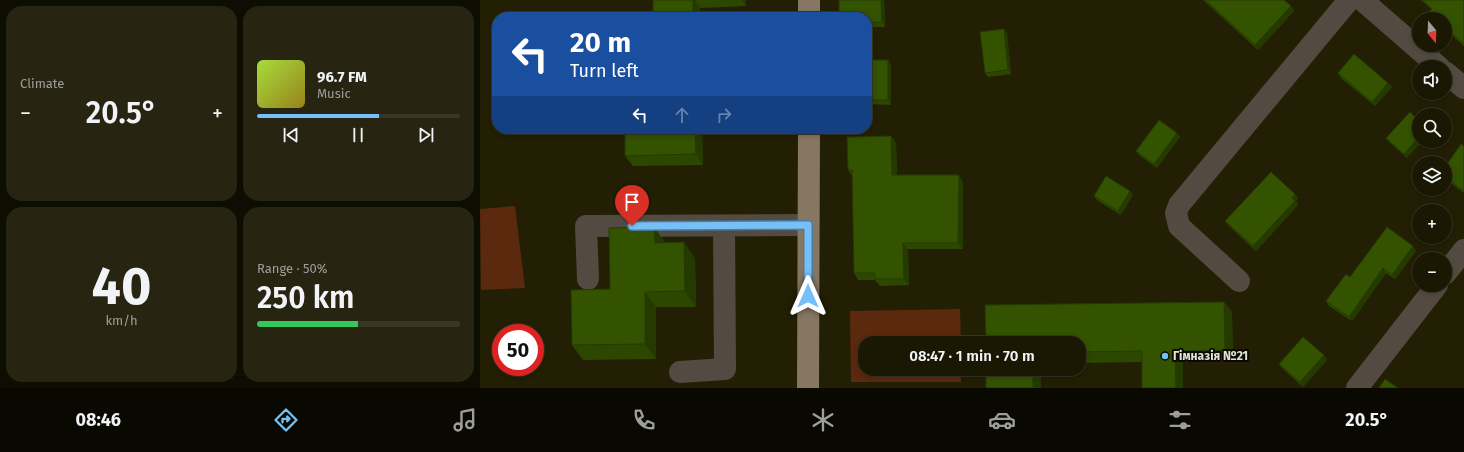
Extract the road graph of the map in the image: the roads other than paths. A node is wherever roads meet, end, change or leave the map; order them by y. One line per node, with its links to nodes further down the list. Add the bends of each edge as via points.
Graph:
1 (809, 0): 4 (main road)
2 (1349, 0): 14 (street, via 1179,205 1176,213 1179,226)
3 (1362, 0): 5 (street)
4 (809, 12)
5 (1431, 60)
6 (1452, 78): 7 (street)
7 (1464, 88)
8 (809, 134): 9 (main road)
9 (808, 225): 10 (street); 17 (main road)
10 (724, 226): 13 (street, via 586,226); 16 (street, via 726,369)
11 (1464, 250): 12 (street)
12 (1452, 265)
13 (588, 279)
14 (1239, 281)
15 (1432, 292): 18 (street)
16 (680, 372)
17 (808, 388)
18 (1357, 388)

